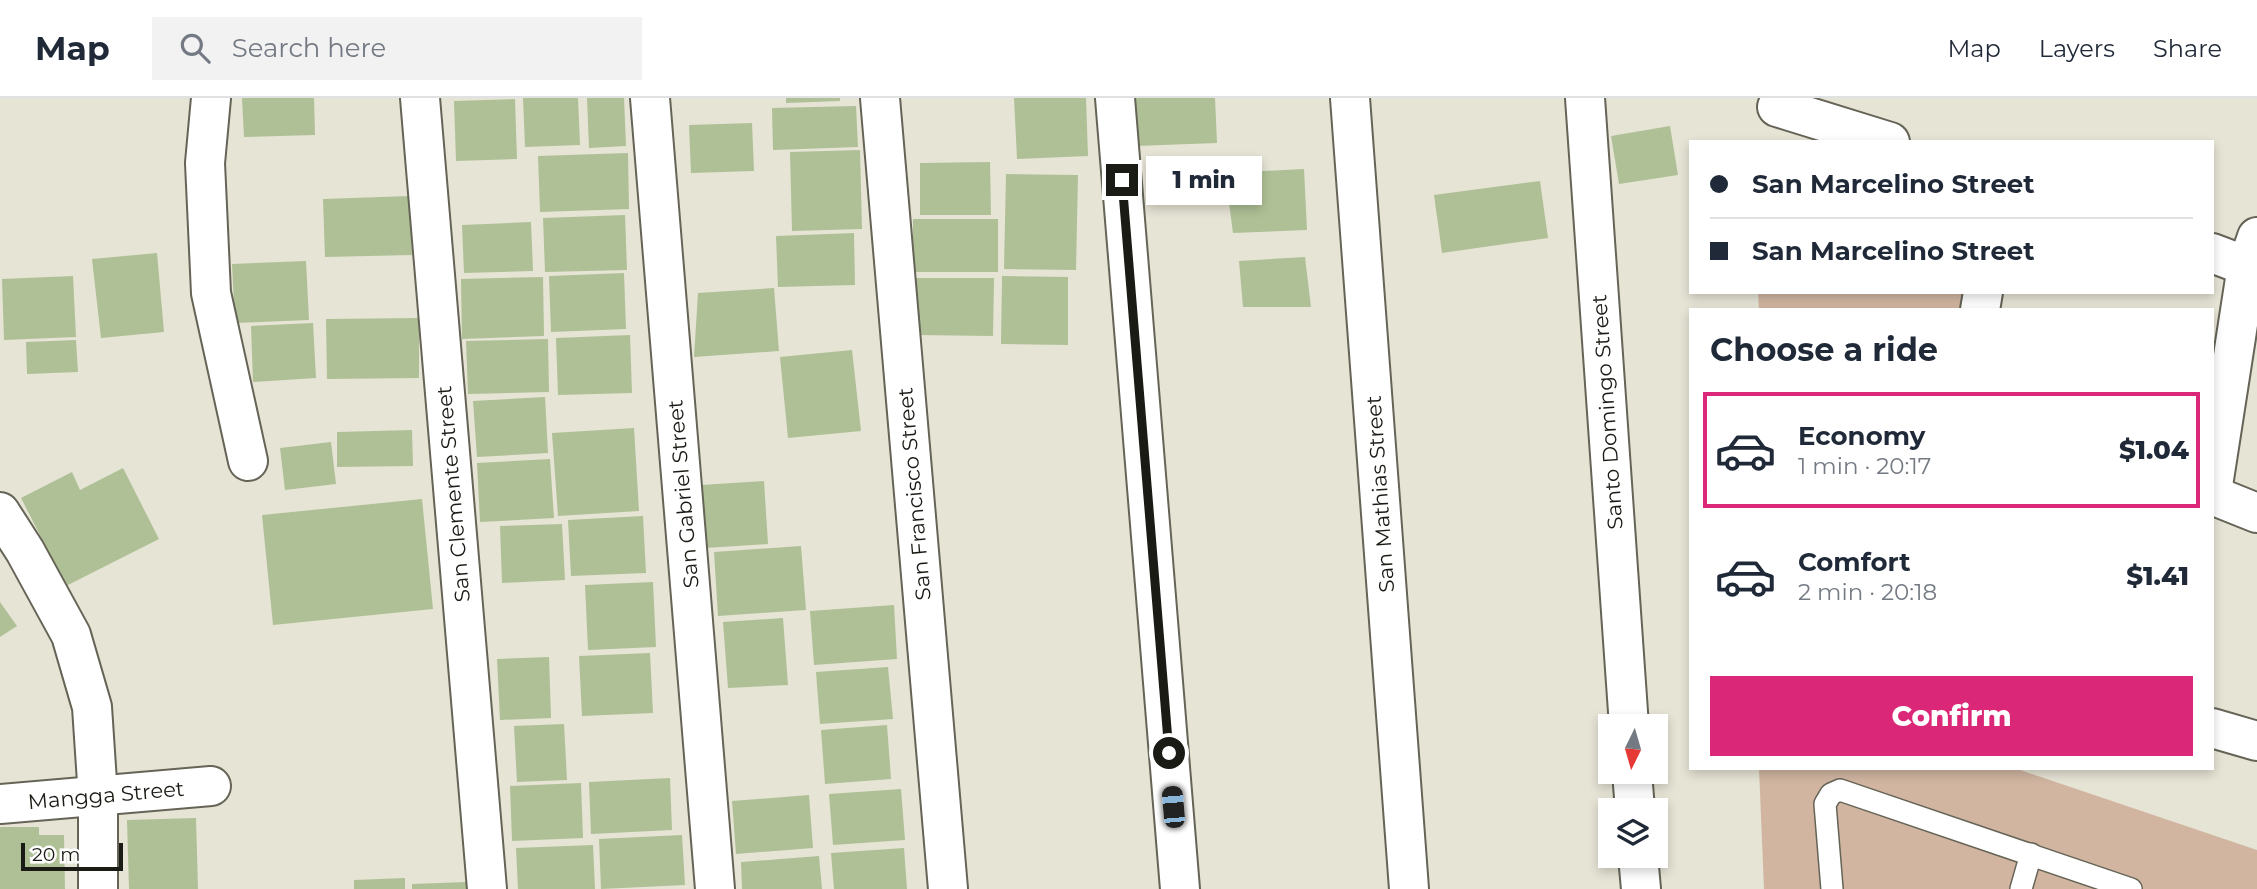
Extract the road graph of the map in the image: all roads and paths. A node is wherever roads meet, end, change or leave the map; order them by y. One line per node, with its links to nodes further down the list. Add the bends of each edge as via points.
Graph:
1 (211, 98): 12 (street, via 205,163 211,292)
2 (420, 98): 26 (street, San Clemente Street)
3 (650, 98): 27 (street, San Gabriel Street)
4 (880, 98): 28 (street, San Francisco Street)
5 (1115, 98): 29 (street)
6 (1350, 98): 30 (street, San Mathias Street)
7 (1585, 98): 17 (street, Santo Domingo Street)
8 (1777, 107): 9 (street)
9 (1884, 140)
10 (2214, 253): 11 (street)
11 (2254, 258): 13 (street)
12 (248, 461)
13 (2214, 482)
14 (2214, 494): 16 (street)
15 (0, 512): 21 (street, via 71,635 92,707)
16 (2257, 513)
17 (1628, 714)
18 (2214, 729): 19 (street)
19 (2257, 741)
20 (211, 786): 21 (street, Mangga Street)
21 (98, 797): 22 (street, Mangga Street); 25 (street)
22 (0, 804)
23 (2031, 855): 32 (lane, via 1840,790 1825,804); 33 (lane); 34 (lane)
24 (1639, 868): 31 (street)
25 (97, 889)
26 (487, 889)
27 (715, 889)
28 (948, 889)
29 (1180, 889)
30 (1409, 889)
31 (1640, 889)
32 (1832, 889)
33 (2021, 889)
34 (2130, 889)

